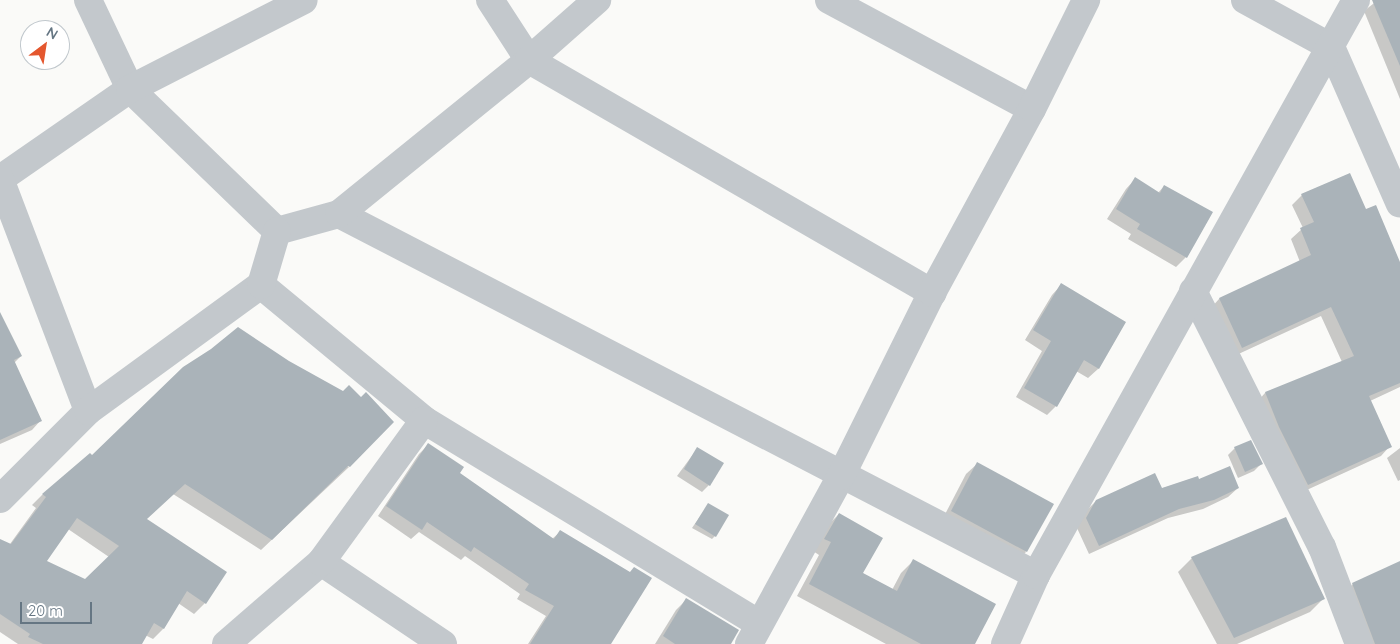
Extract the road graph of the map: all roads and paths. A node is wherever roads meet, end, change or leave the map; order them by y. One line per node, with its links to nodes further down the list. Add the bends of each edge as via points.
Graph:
1 (88, 0): 11 (street)
2 (304, 0): 11 (street)
3 (490, 0): 10 (street)
4 (597, 0): 10 (street)
5 (829, 0): 12 (street)
6 (1086, 0): 12 (street)
7 (1245, 0): 9 (street)
8 (1356, 0): 9 (street)
9 (1331, 47): 14 (street); 18 (street)
10 (529, 60): 15 (street); 19 (street)
11 (130, 89): 13 (street); 16 (street)
12 (1032, 110): 19 (street)
13 (0, 179): 20 (street)
14 (1400, 204)
15 (338, 214): 16 (street); 22 (street)
16 (277, 231): 17 (street)
17 (261, 285): 20 (street); 21 (street)
18 (1193, 291): 25 (street); 30 (street, via 1322,547)
19 (932, 293): 22 (street)
20 (88, 411): 23 (street)
21 (424, 420): 24 (street); 26 (street)
22 (841, 476): 25 (street); 26 (street)
23 (0, 499)
24 (321, 562): 27 (street); 28 (street)
25 (1036, 575): 29 (street)
26 (754, 634)
27 (226, 644)
28 (443, 644)
29 (1005, 644)
30 (1359, 644)

